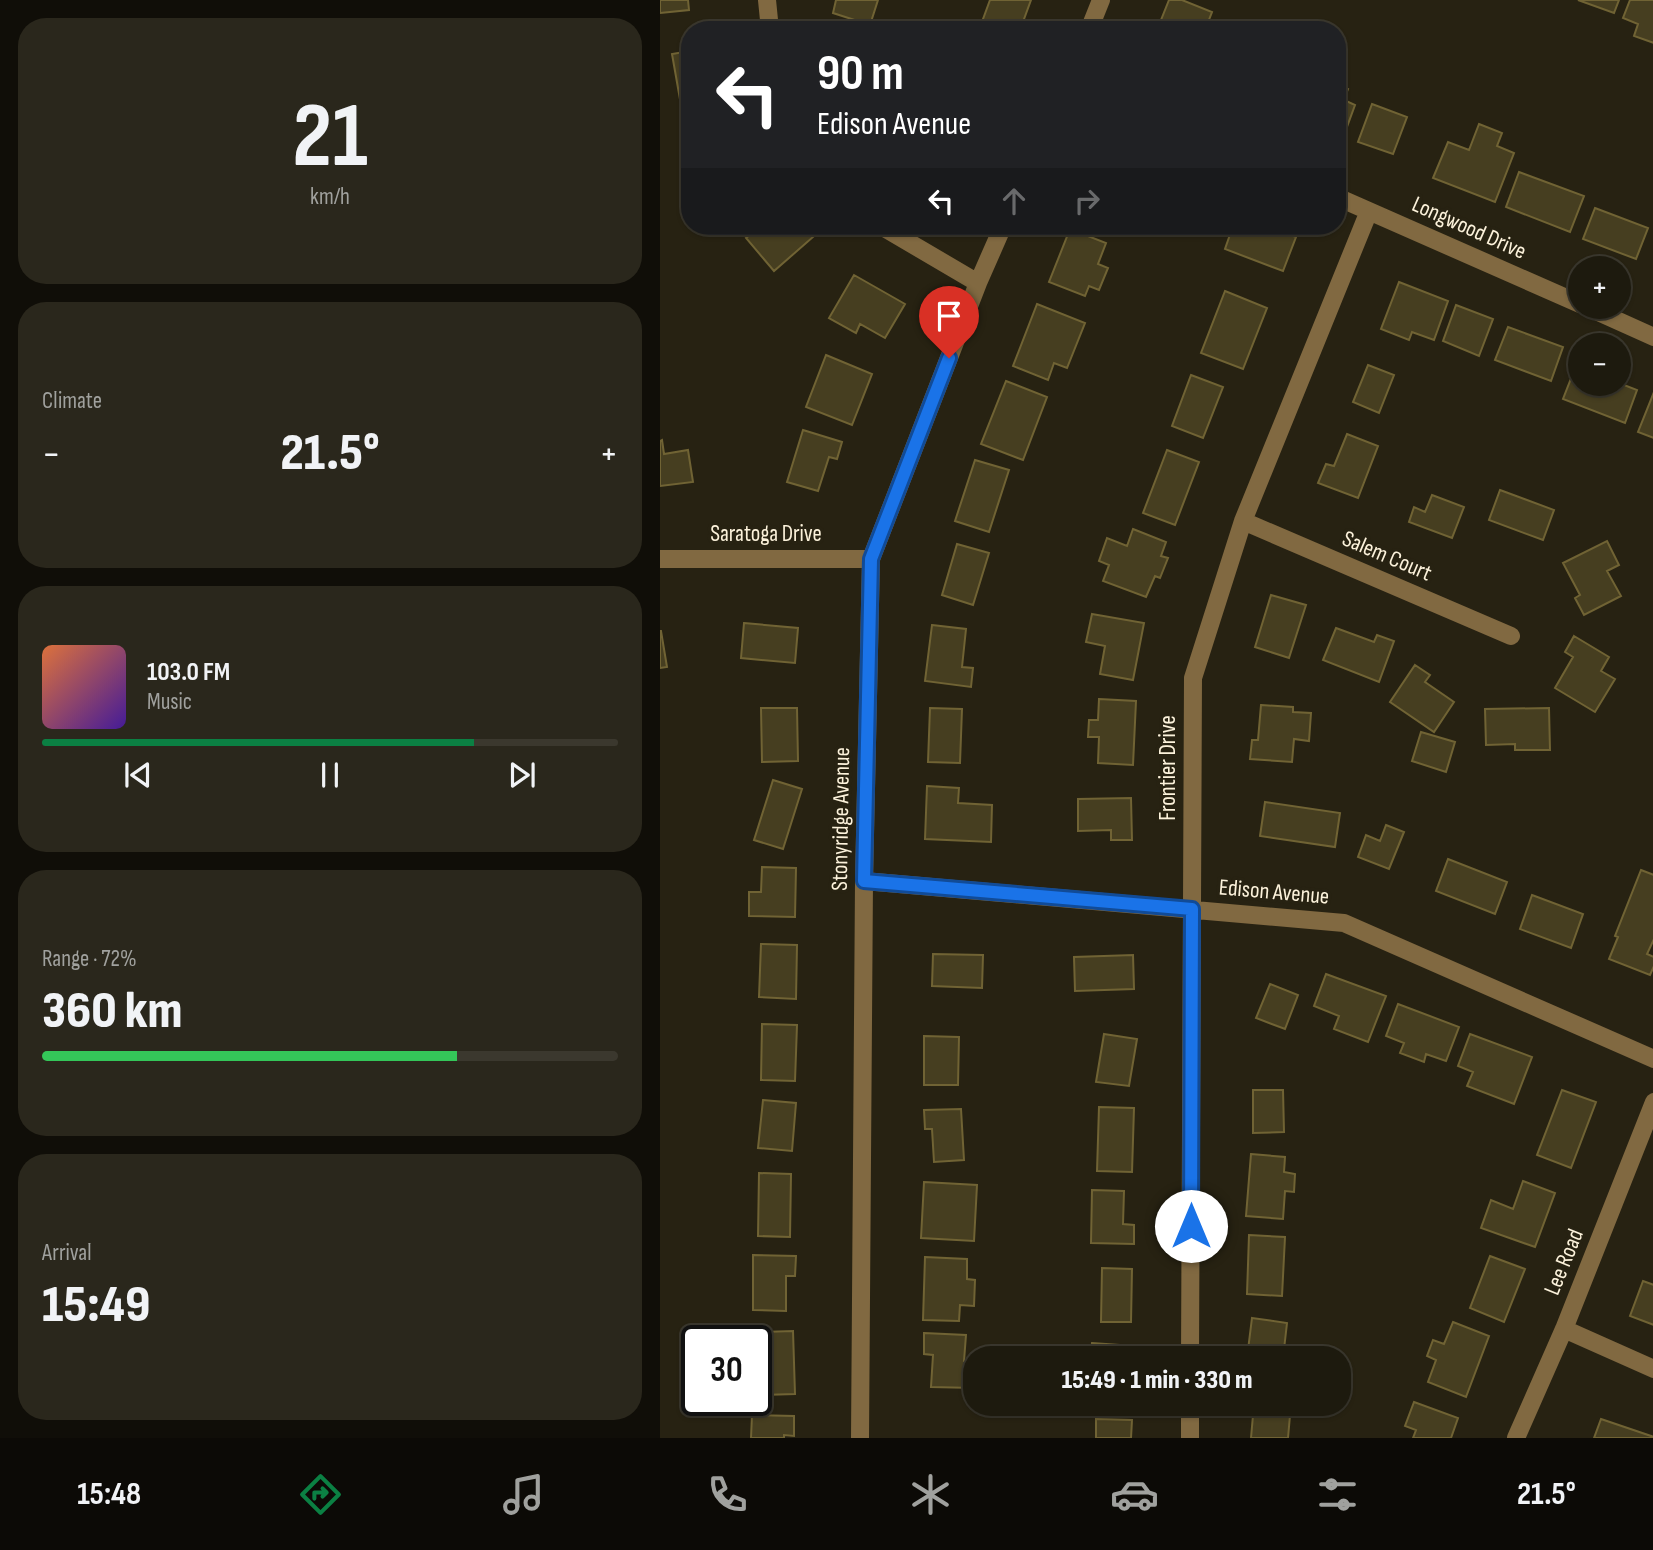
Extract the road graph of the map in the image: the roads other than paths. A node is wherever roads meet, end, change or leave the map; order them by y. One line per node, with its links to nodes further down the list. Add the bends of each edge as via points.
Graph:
1 (767, 0): 3 (street)
2 (1101, 0): 4 (street)
3 (769, 21)
4 (1093, 21)
5 (1346, 201): 6 (street, Longwood Drive)
6 (1369, 211): 10 (street, Longwood Drive); 13 (street, Frontier Drive)
7 (896, 235): 9 (street)
8 (999, 235): 9 (street, Stonyridge Avenue)
9 (978, 283): 15 (street, Stonyridge Avenue)
10 (1568, 298)
11 (1614, 319): 12 (street, Longwood Drive)
12 (1653, 337)
13 (1243, 521): 16 (street, Salem Court); 18 (street, Frontier Drive, via 1193,678)
14 (660, 559): 15 (street, Saratoga Drive)
15 (871, 559): 17 (street, Stonyridge Avenue)
16 (1511, 636)
17 (864, 881): 18 (street, Edison Avenue); 25 (street, Stonyridge Avenue)
18 (1192, 909): 19 (street, Edison Avenue, via 1344,923); 22 (street, Frontier Drive)
19 (1653, 1059)
20 (1653, 1102): 21 (street, Lee Road)
21 (1564, 1329): 23 (street); 27 (street, Lee Road)
22 (1190, 1346)
23 (1653, 1369)
24 (1190, 1416): 26 (street)
25 (860, 1438)
26 (1190, 1438)
27 (1516, 1438)

